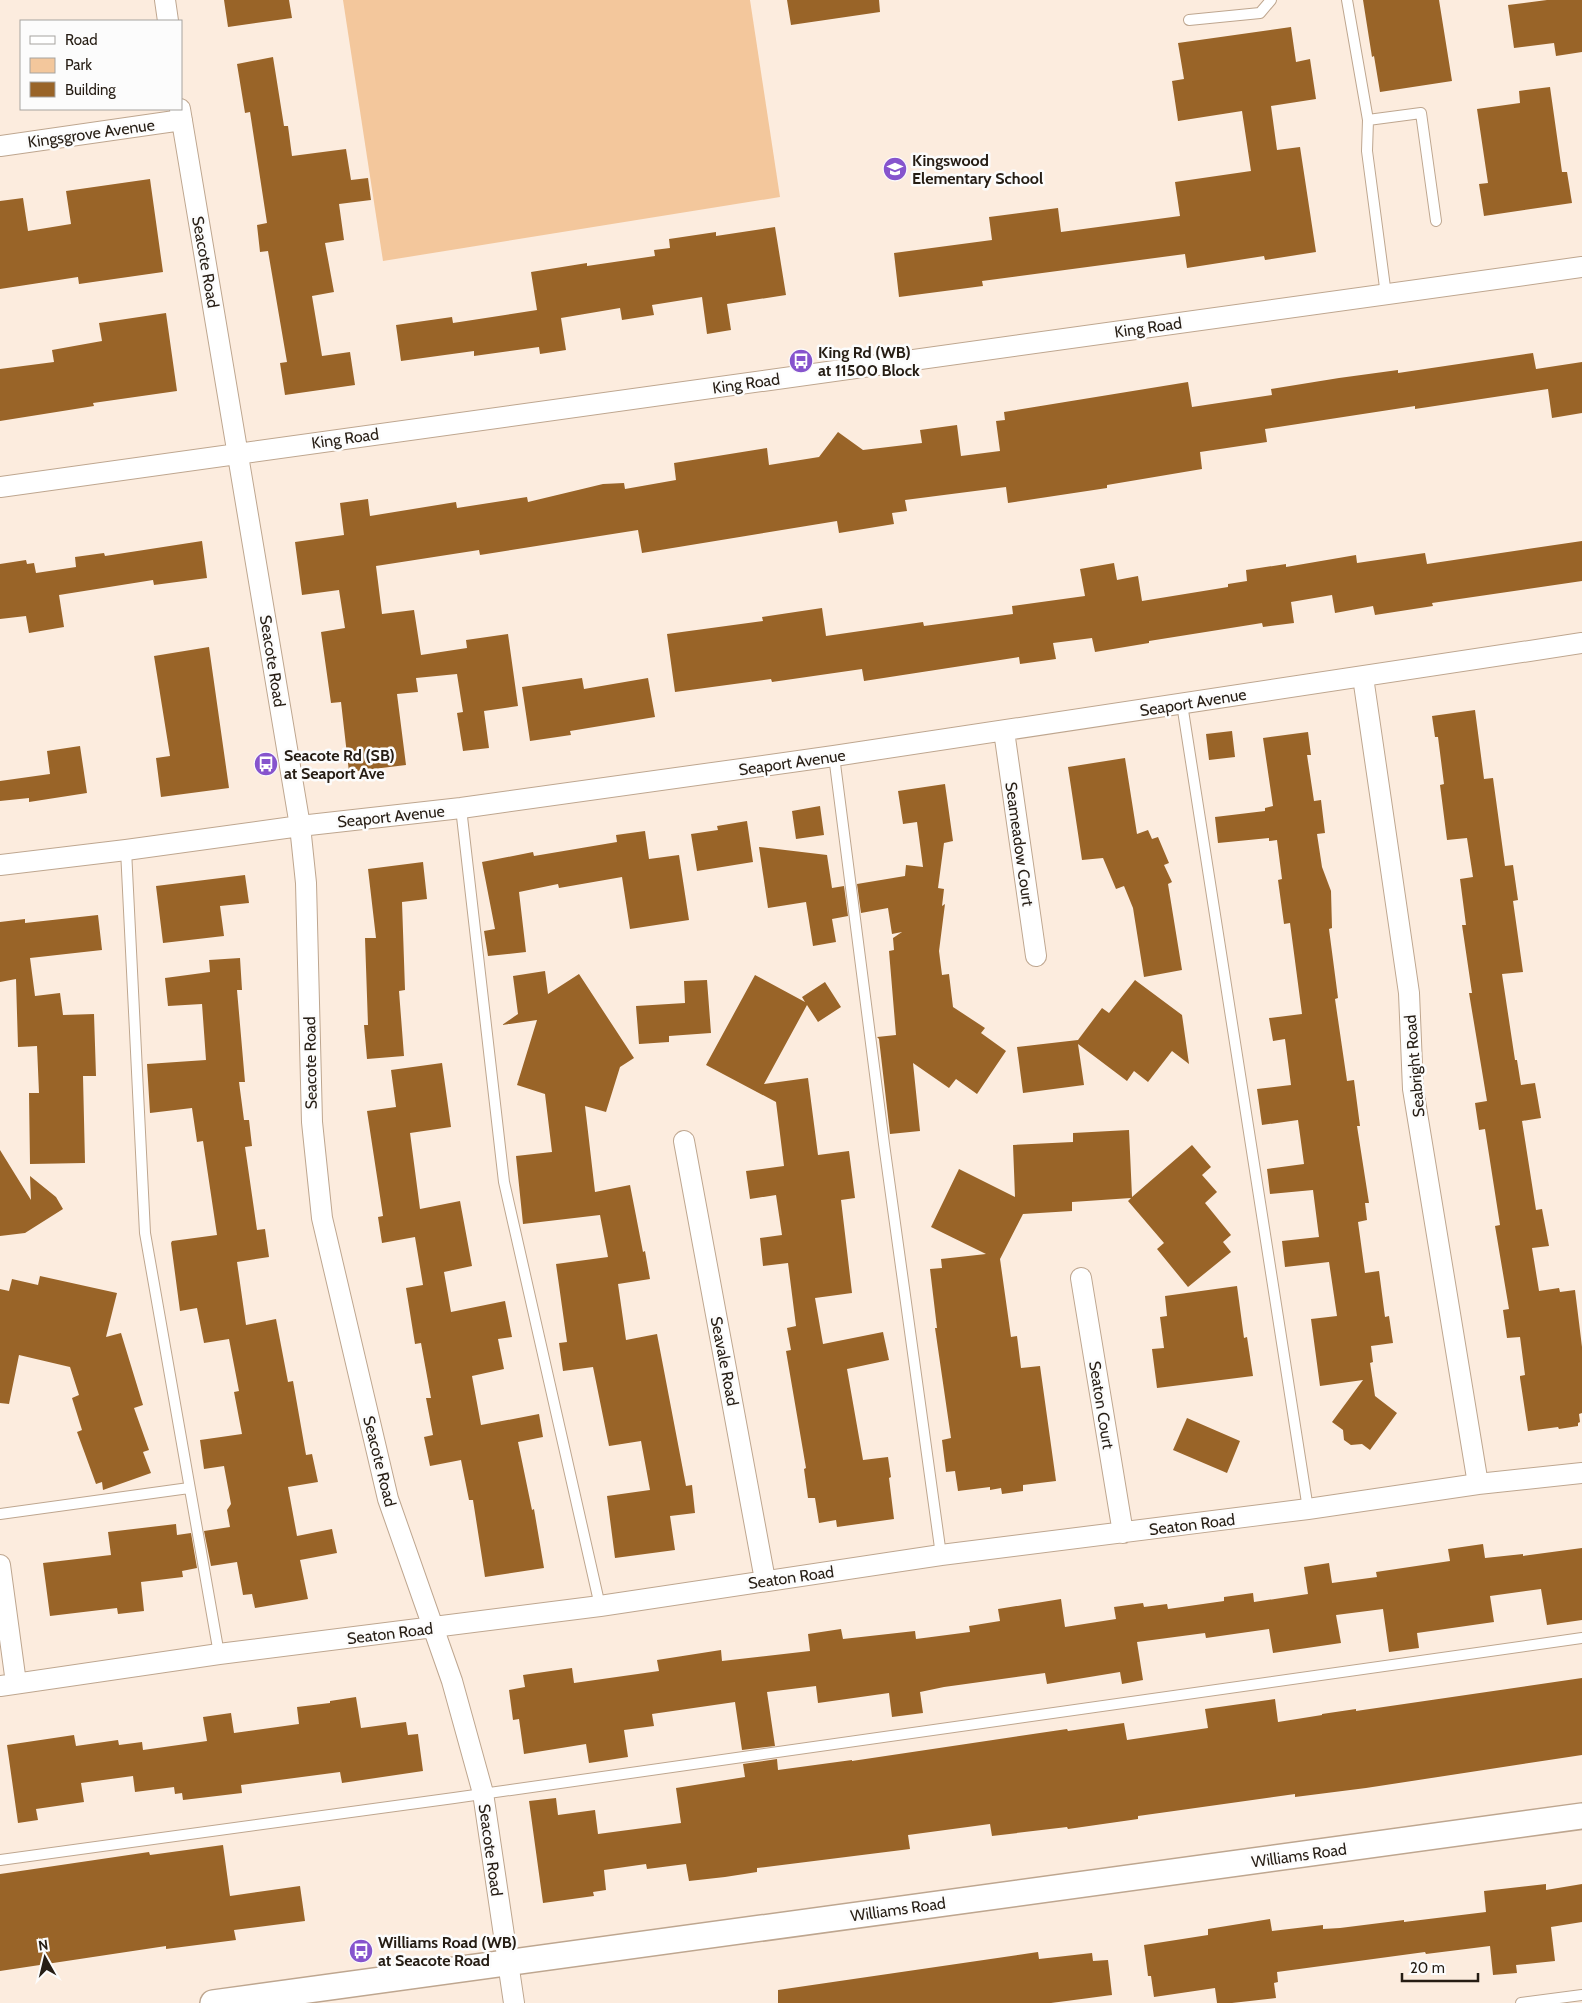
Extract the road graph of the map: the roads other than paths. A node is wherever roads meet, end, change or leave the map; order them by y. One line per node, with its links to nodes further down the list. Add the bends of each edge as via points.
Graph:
1 (165, 0): 4 (street)
2 (1271, 0): 5 (lane, via 1260,13)
3 (1347, 0): 7 (lane)
4 (168, 20)
5 (1189, 20)
6 (181, 114): 8 (street, Kingsgrove Avenue); 12 (street, Seacote Road)
7 (1368, 120): 9 (lane, via 1421,113); 11 (lane, via 1367,151)
8 (0, 146)
9 (1436, 221)
10 (1582, 267): 11 (street, King Road)
11 (1386, 295): 12 (street, King Road)
12 (239, 453): 13 (street, King Road); 20 (street, Seacote Road)
13 (0, 487)
14 (1582, 643): 15 (street, Seaport Avenue)
15 (1364, 677): 16 (street, Seaport Avenue); 27 (street, Seabright Road, via 1409,993 1413,1089)
16 (1182, 704): 17 (street, Seaport Avenue); 29 (lane)
17 (1004, 731): 18 (street, Seaport Avenue); 23 (street, Seameadow Court)
18 (834, 756): 19 (street, Seaport Avenue); 32 (lane)
19 (461, 808): 20 (street, Seaport Avenue); 35 (lane, via 504,1182)
20 (300, 826): 21 (street, Seaport Avenue); 36 (street, Seacote Road, via 306,883 312,1122 322,1218 388,1499)
21 (126, 850): 22 (street, Seaport Avenue); 28 (lane, via 145,1233)
22 (0, 865)
23 (1036, 956)
24 (684, 1141): 34 (street, Seavale Road)
25 (1081, 1278): 31 (street, Seaton Court)
26 (1582, 1473): 27 (street, Seaton Road)
27 (1478, 1484): 29 (street, Seaton Road)
28 (189, 1488): 30 (lane); 38 (lane)
29 (1308, 1509): 31 (street, Seaton Road)
30 (0, 1514)
31 (1123, 1533): 32 (street, Seaton Road)
32 (941, 1555): 34 (street, Seaton Road)
33 (0, 1565): 39 (street)
34 (765, 1580): 35 (street, Seaton Road)
35 (600, 1606): 36 (street, Seaton Road)
36 (433, 1628): 38 (street, Seaton Road); 40 (street, Seacote Road, via 452,1680)
37 (1582, 1638): 40 (lane)
38 (219, 1654): 39 (street, Seaton Road)
39 (8, 1684)
40 (483, 1793): 42 (lane); 43 (street, Seacote Road)
41 (1582, 1816): 43 (street, Williams Road)
42 (0, 1860)
43 (508, 1962): 45 (street, Williams Road); 46 (street, Seacote Road)
44 (1582, 1995): 47 (lane)
45 (213, 2003)
46 (514, 2003)
47 (1522, 2003)

